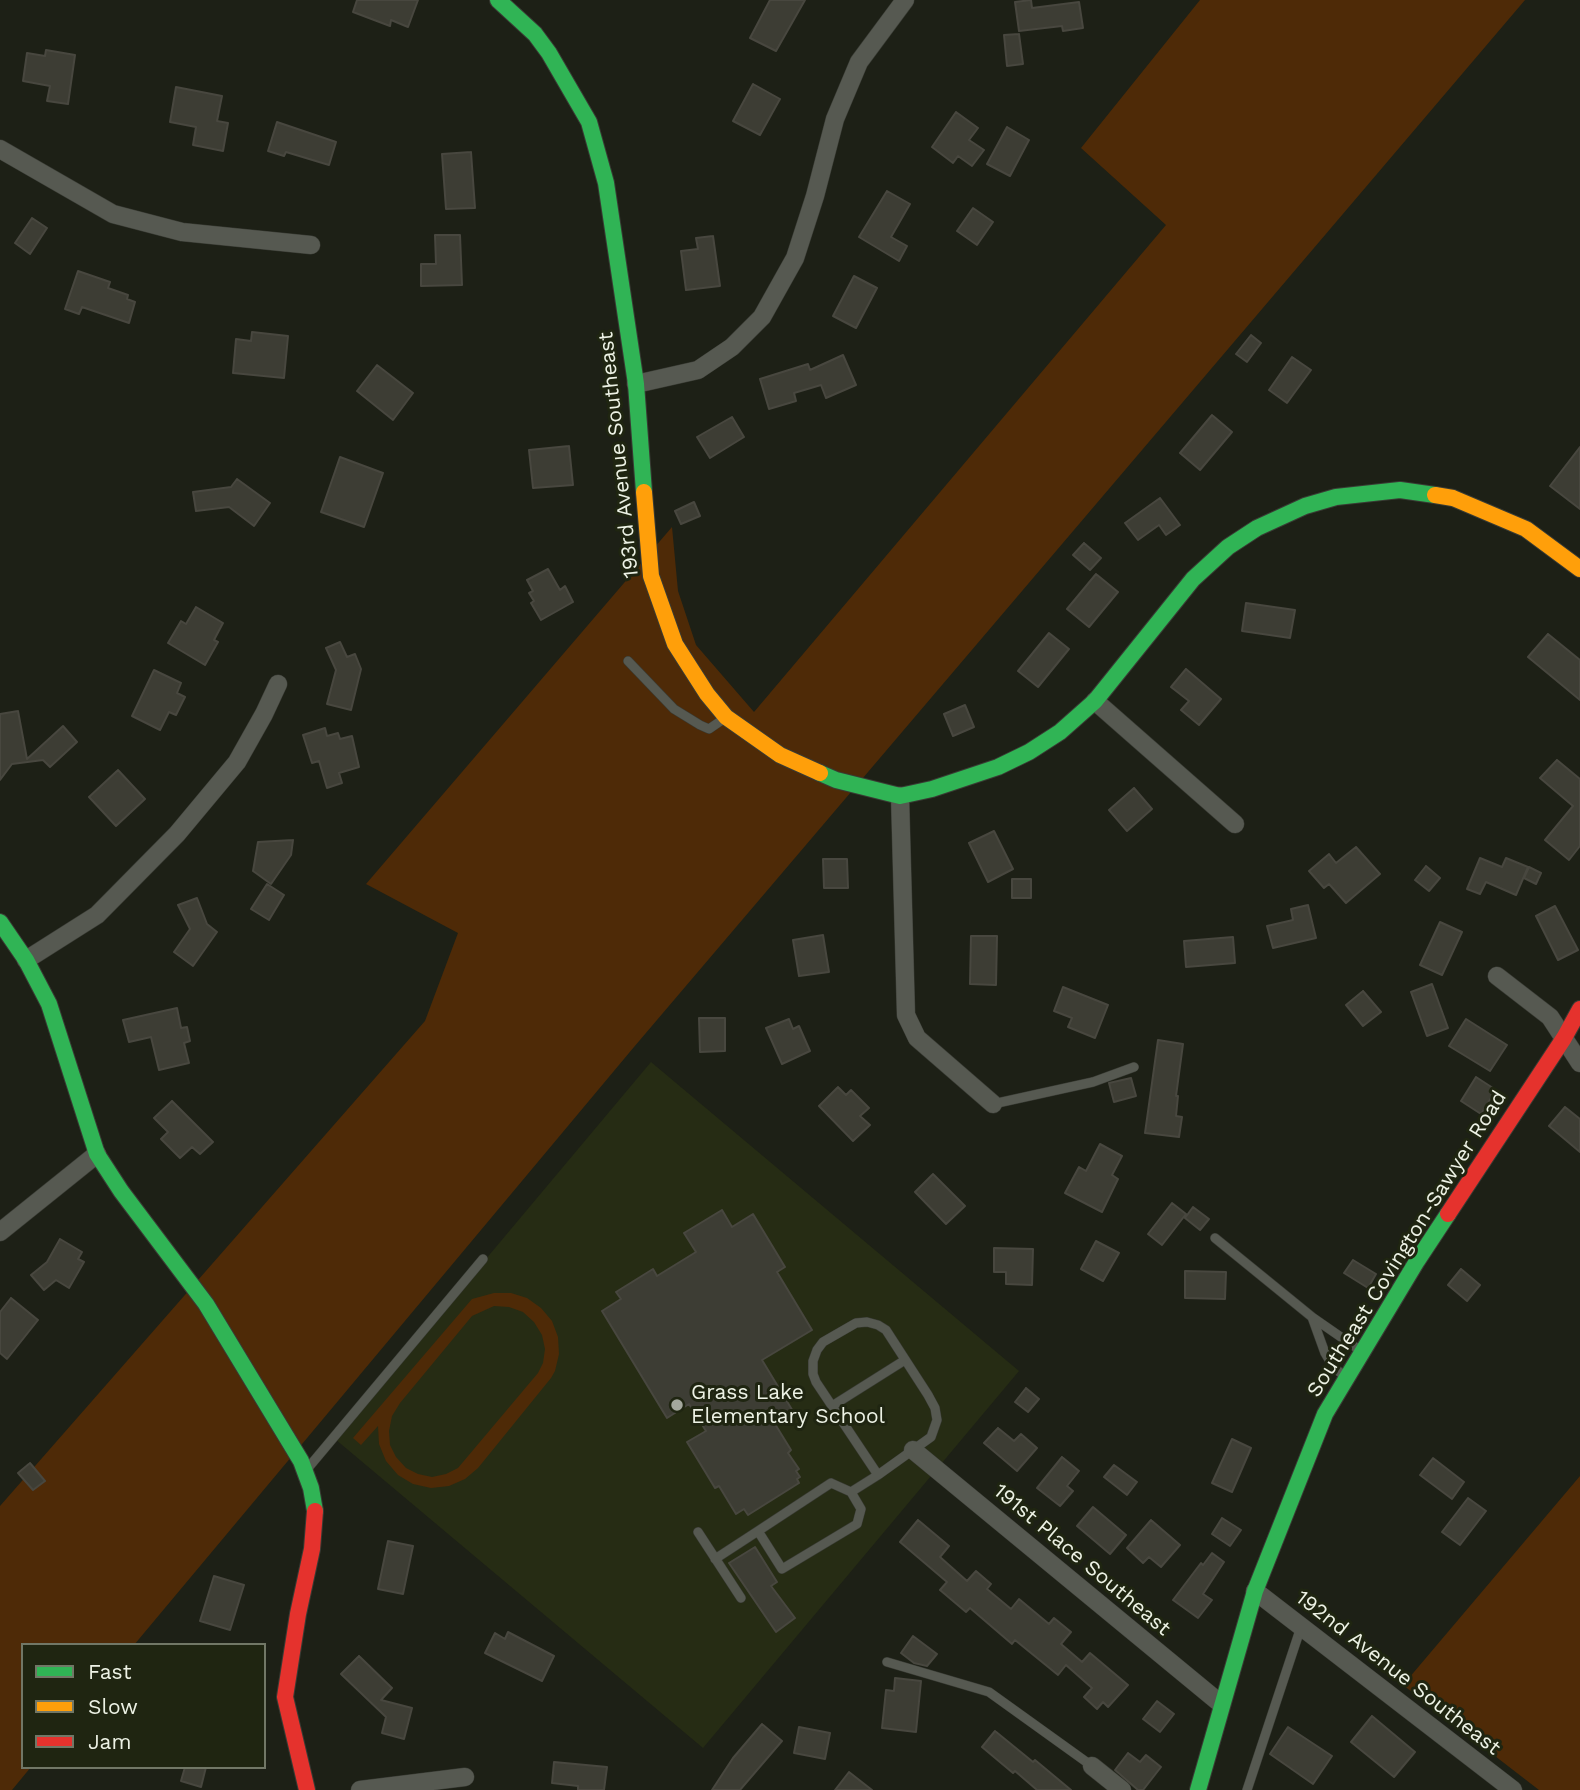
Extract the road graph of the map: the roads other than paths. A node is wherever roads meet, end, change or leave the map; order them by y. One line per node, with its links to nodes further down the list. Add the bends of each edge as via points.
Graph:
1 (498, 0): 5 (street, 193rd Avenue Southeast, via 550,52 589,122 606,183)
2 (905, 0): 5 (street, via 859,62 835,120 794,258 762,317 732,347 698,370)
3 (0, 149): 4 (street, via 113,214 181,232)
4 (311, 245)
5 (636, 384): 10 (street, 193rd Avenue Southeast, via 651,576 674,644)
6 (1580, 569): 9 (street, 193rd Avenue Southeast, via 1526,529 1453,498 1400,490 1336,497 1257,528 1228,547 1193,579)
7 (628, 661): 10 (lane, via 674,709 700,725 709,729)
8 (278, 684): 14 (street, via 237,761 177,834 97,915)
9 (1095, 701): 11 (street, 193rd Avenue Southeast, via 1029,752 959,781); 12 (street)
10 (726, 717): 11 (street, 193rd Avenue Southeast, via 808,769)
11 (900, 796): 20 (street, via 906,1015 917,1038)
12 (1235, 824)
13 (0, 922): 14 (street)
14 (26, 960): 21 (street, via 49,1004)
15 (1497, 976): 17 (street, via 1550,1017)
16 (1580, 1009): 17 (street, Southeast Covington-Sawyer Road)
17 (1564, 1038): 18 (street); 26 (street, Southeast Covington-Sawyer Road)
18 (1580, 1063)
19 (1134, 1068): 20 (lane)
20 (993, 1104)
21 (97, 1154): 22 (street); 31 (street, via 206,1304)
22 (0, 1231)
23 (1215, 1238): 25 (lane)
24 (483, 1259): 31 (lane)
25 (1312, 1317): 26 (lane); 28 (lane, via 1325,1353)
26 (1362, 1352): 28 (street, Southeast Covington-Sawyer Road)
27 (905, 1360): 29 (lane); 29 (lane, via 886,1330 867,1322 823,1342 813,1374); 30 (lane, via 935,1408 937,1420 931,1437)
28 (1347, 1377): 37 (street, Southeast Covington-Sawyer Road, via 1325,1414)
29 (832, 1406): 32 (lane)
30 (913, 1450): 32 (lane); 41 (street, 191st Place Southeast)
31 (305, 1472): 44 (street, via 315,1512 312,1549 285,1697)
32 (878, 1475): 33 (lane)
33 (851, 1492): 34 (lane, via 831,1483); 34 (lane, via 861,1508 857,1524 782,1569)
34 (758, 1531): 36 (lane)
35 (698, 1532): 36 (lane)
36 (715, 1559): 38 (lane)
37 (1255, 1591): 39 (street, 192nd Avenue Southeast); 41 (street, Southeast Covington-Sawyer Road)
38 (741, 1598)
39 (1301, 1627): 48 (lane); 49 (street, 192nd Avenue Southeast)
40 (887, 1662): 42 (lane, via 989,1692)
41 (1221, 1704): 47 (street, Southeast Covington-Sawyer Road)
42 (1093, 1766): 46 (street)
43 (465, 1777): 45 (street)
44 (307, 1790)
45 (359, 1790)
46 (1122, 1790)
47 (1198, 1790)
48 (1247, 1790)
49 (1513, 1790)

